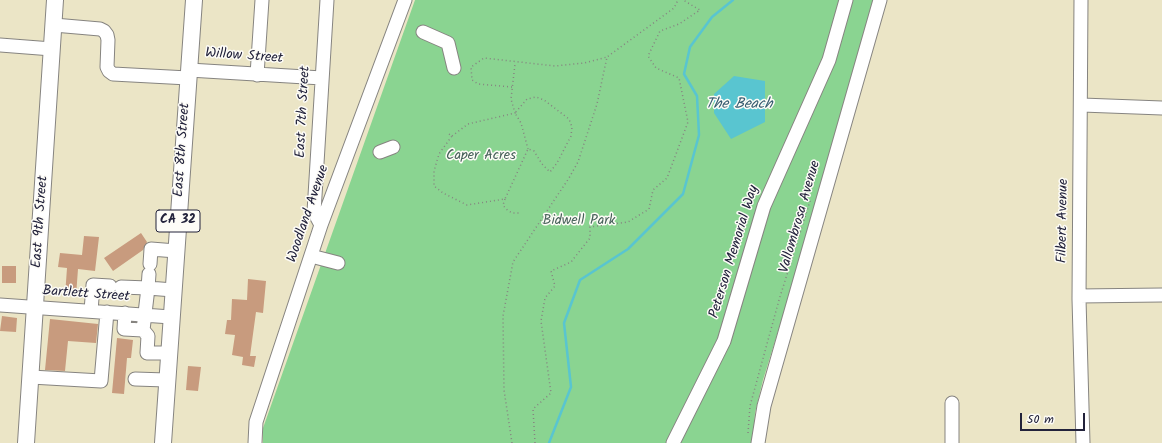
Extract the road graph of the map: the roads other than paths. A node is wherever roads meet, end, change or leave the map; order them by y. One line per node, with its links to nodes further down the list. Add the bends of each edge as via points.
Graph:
1 (55, 0): 9 (main road, East 9th Street)
2 (194, 0): 14 (main road, East 8th Street / CA 32)
3 (262, 0): 15 (street)
4 (327, 0): 16 (street, East 7th Street)
5 (405, 0): 21 (street, Woodland Avenue)
6 (846, 0): 45 (street, Peterson Memorial Way, via 829,60 764,206 724,341)
7 (880, 0): 46 (street, Vallombrosa Avenue, via 764,406)
8 (1081, 0): 17 (street, Filbert Avenue)
9 (54, 25): 12 (main road, East 9th Street); 14 (street, Willow Street, via 104,31 108,40 107,67 114,74)
10 (422, 32): 13 (street, via 448,43)
11 (0, 44): 12 (street)
12 (52, 49): 30 (main road, East 9th Street)
13 (454, 68)
14 (189, 74): 15 (street, Willow Street); 22 (main road, East 8th Street / CA 32)
15 (257, 74): 16 (street, Willow Street)
16 (322, 78): 21 (street, East 7th Street, via 314,212)
17 (1082, 105): 18 (street); 28 (street, Filbert Avenue)
18 (1162, 108)
19 (393, 146): 20 (street)
20 (380, 152)
21 (321, 225): 23 (street, Woodland Avenue)
22 (176, 251): 25 (street, via 151,249); 26 (main road, East 8th Street / CA 32)
23 (311, 256): 24 (street); 44 (street, Woodland Avenue, via 256,422)
24 (338, 263)
25 (148, 288): 26 (street); 31 (street, via 93,285); 34 (street)
26 (173, 290): 35 (main road, East 8th Street / CA 32)
27 (1162, 295): 28 (street)
28 (1079, 296): 48 (street, Filbert Avenue)
29 (0, 305): 30 (street, Bartlett Street)
30 (36, 307): 31 (street, Bartlett Street); 38 (main road, East 9th Street)
31 (91, 311): 32 (street, Bartlett Street)
32 (107, 312): 33 (street, Bartlett Street); 38 (street, via 101,381)
33 (125, 313): 34 (street, Bartlett Street); 36 (street, via 124,329)
34 (145, 315): 35 (street, Bartlett Street); 36 (street)
35 (171, 317): 37 (main road, East 8th Street / CA 32)
36 (143, 330): 37 (street, via 148,336 147,353)
37 (168, 353): 40 (main road, East 8th Street / CA 32)
38 (31, 377): 42 (main road, East 9th Street)
39 (135, 379): 40 (street)
40 (166, 380): 43 (main road, East 8th Street / CA 32)
41 (952, 403): 47 (street)
42 (26, 443)
43 (163, 443)
44 (255, 443)
45 (673, 443)
46 (758, 443)
47 (952, 443)
48 (1083, 443)

